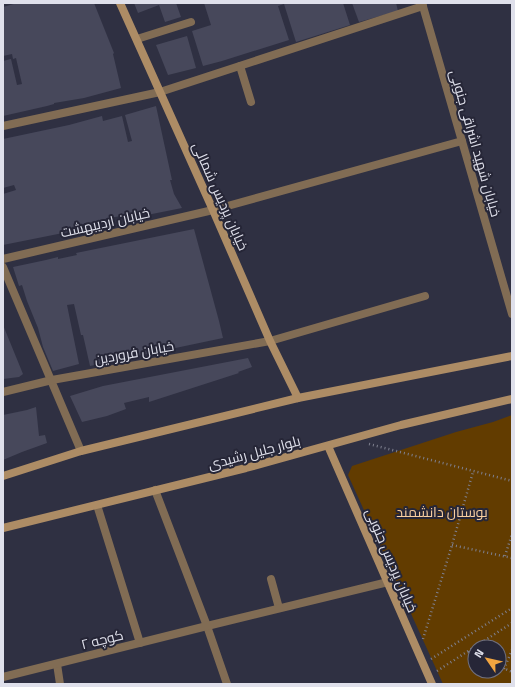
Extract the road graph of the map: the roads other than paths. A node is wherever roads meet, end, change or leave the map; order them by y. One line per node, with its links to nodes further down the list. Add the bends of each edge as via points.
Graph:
1 (120, 3): 4 (street, خیابان پردیس شمالی)
2 (423, 5): 5 (street); 9 (street, خیابان شهید اشراقی جنوبی)
3 (191, 22): 4 (street)
4 (137, 39): 6 (street, خیابان پردیس شمالی)
5 (240, 66): 6 (street); 7 (street)
6 (160, 92): 8 (street); 10 (street, خیابان پردیس شمالی)
7 (251, 102)
8 (3, 126)
9 (462, 141): 10 (street, خیابان اردیبهشت); 14 (street, خیابان شهید اشراقی جنوبی)
10 (213, 210): 11 (street, خیابان اردیبهشت); 15 (street, خیابان پردیس شمالی)
11 (3, 259)
12 (3, 267): 17 (street)
13 (425, 296): 15 (street, خیابان فروردین)
14 (512, 314)
15 (270, 341): 17 (street, خیابان فروردین); 19 (street, خیابان پردیس شمالی)
16 (512, 356): 19 (street)
17 (52, 380): 18 (street, خیابان فروردین); 22 (street)
18 (3, 392)
19 (298, 398): 22 (street)
20 (512, 399): 21 (street, بلوار جلیل رشیدی)
21 (328, 446): 24 (street, بلوار جلیل رشیدی); 28 (street, خیابان پردیس جنوبی)
22 (81, 451): 23 (street)
23 (3, 476)
24 (155, 490): 25 (street, بلوار جلیل رشیدی); 30 (street)
25 (97, 505): 26 (street, بلوار جلیل رشیدی); 31 (street)
26 (3, 528)
27 (271, 580): 29 (street)
28 (388, 582): 29 (street, کوچه ۲); 34 (street, خیابان پردیس جنوبی)
29 (279, 608): 30 (street, کوچه ۲)
30 (206, 626): 31 (street, کوچه ۲); 36 (street)
31 (140, 643): 32 (street, کوچه ۲)
32 (57, 664): 33 (street, کوچه ۲); 35 (street)
33 (3, 677)
34 (430, 680)
35 (60, 684)
36 (227, 684)

